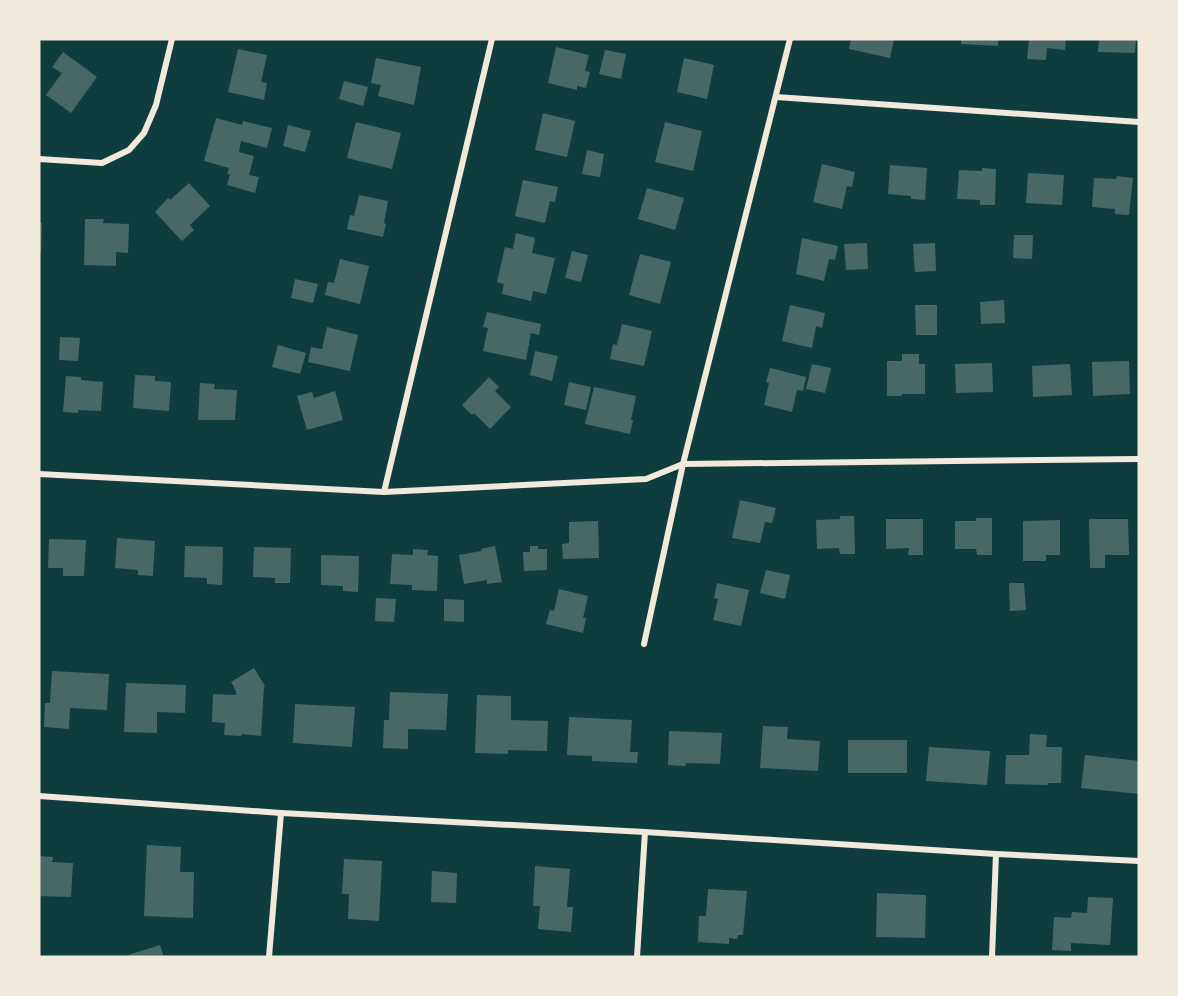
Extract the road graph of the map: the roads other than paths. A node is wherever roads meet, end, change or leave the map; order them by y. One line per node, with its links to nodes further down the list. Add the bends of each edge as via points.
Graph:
1 (172, 39): 6 (street, via 156,105 144,133 129,150 102,163)
2 (492, 39): 10 (street)
3 (790, 39): 4 (street)
4 (776, 98): 5 (street); 8 (street)
5 (1139, 122)
6 (39, 159)
7 (1139, 459): 8 (street)
8 (683, 464): 10 (street, via 646,479); 11 (street)
9 (39, 474): 10 (street)
10 (384, 492)
11 (644, 644)
12 (39, 796): 13 (street)
13 (281, 813): 14 (street); 17 (street)
14 (645, 832): 15 (street); 18 (street)
15 (996, 854): 16 (street); 19 (street)
16 (1139, 861)
17 (269, 957)
18 (637, 957)
19 (992, 957)

